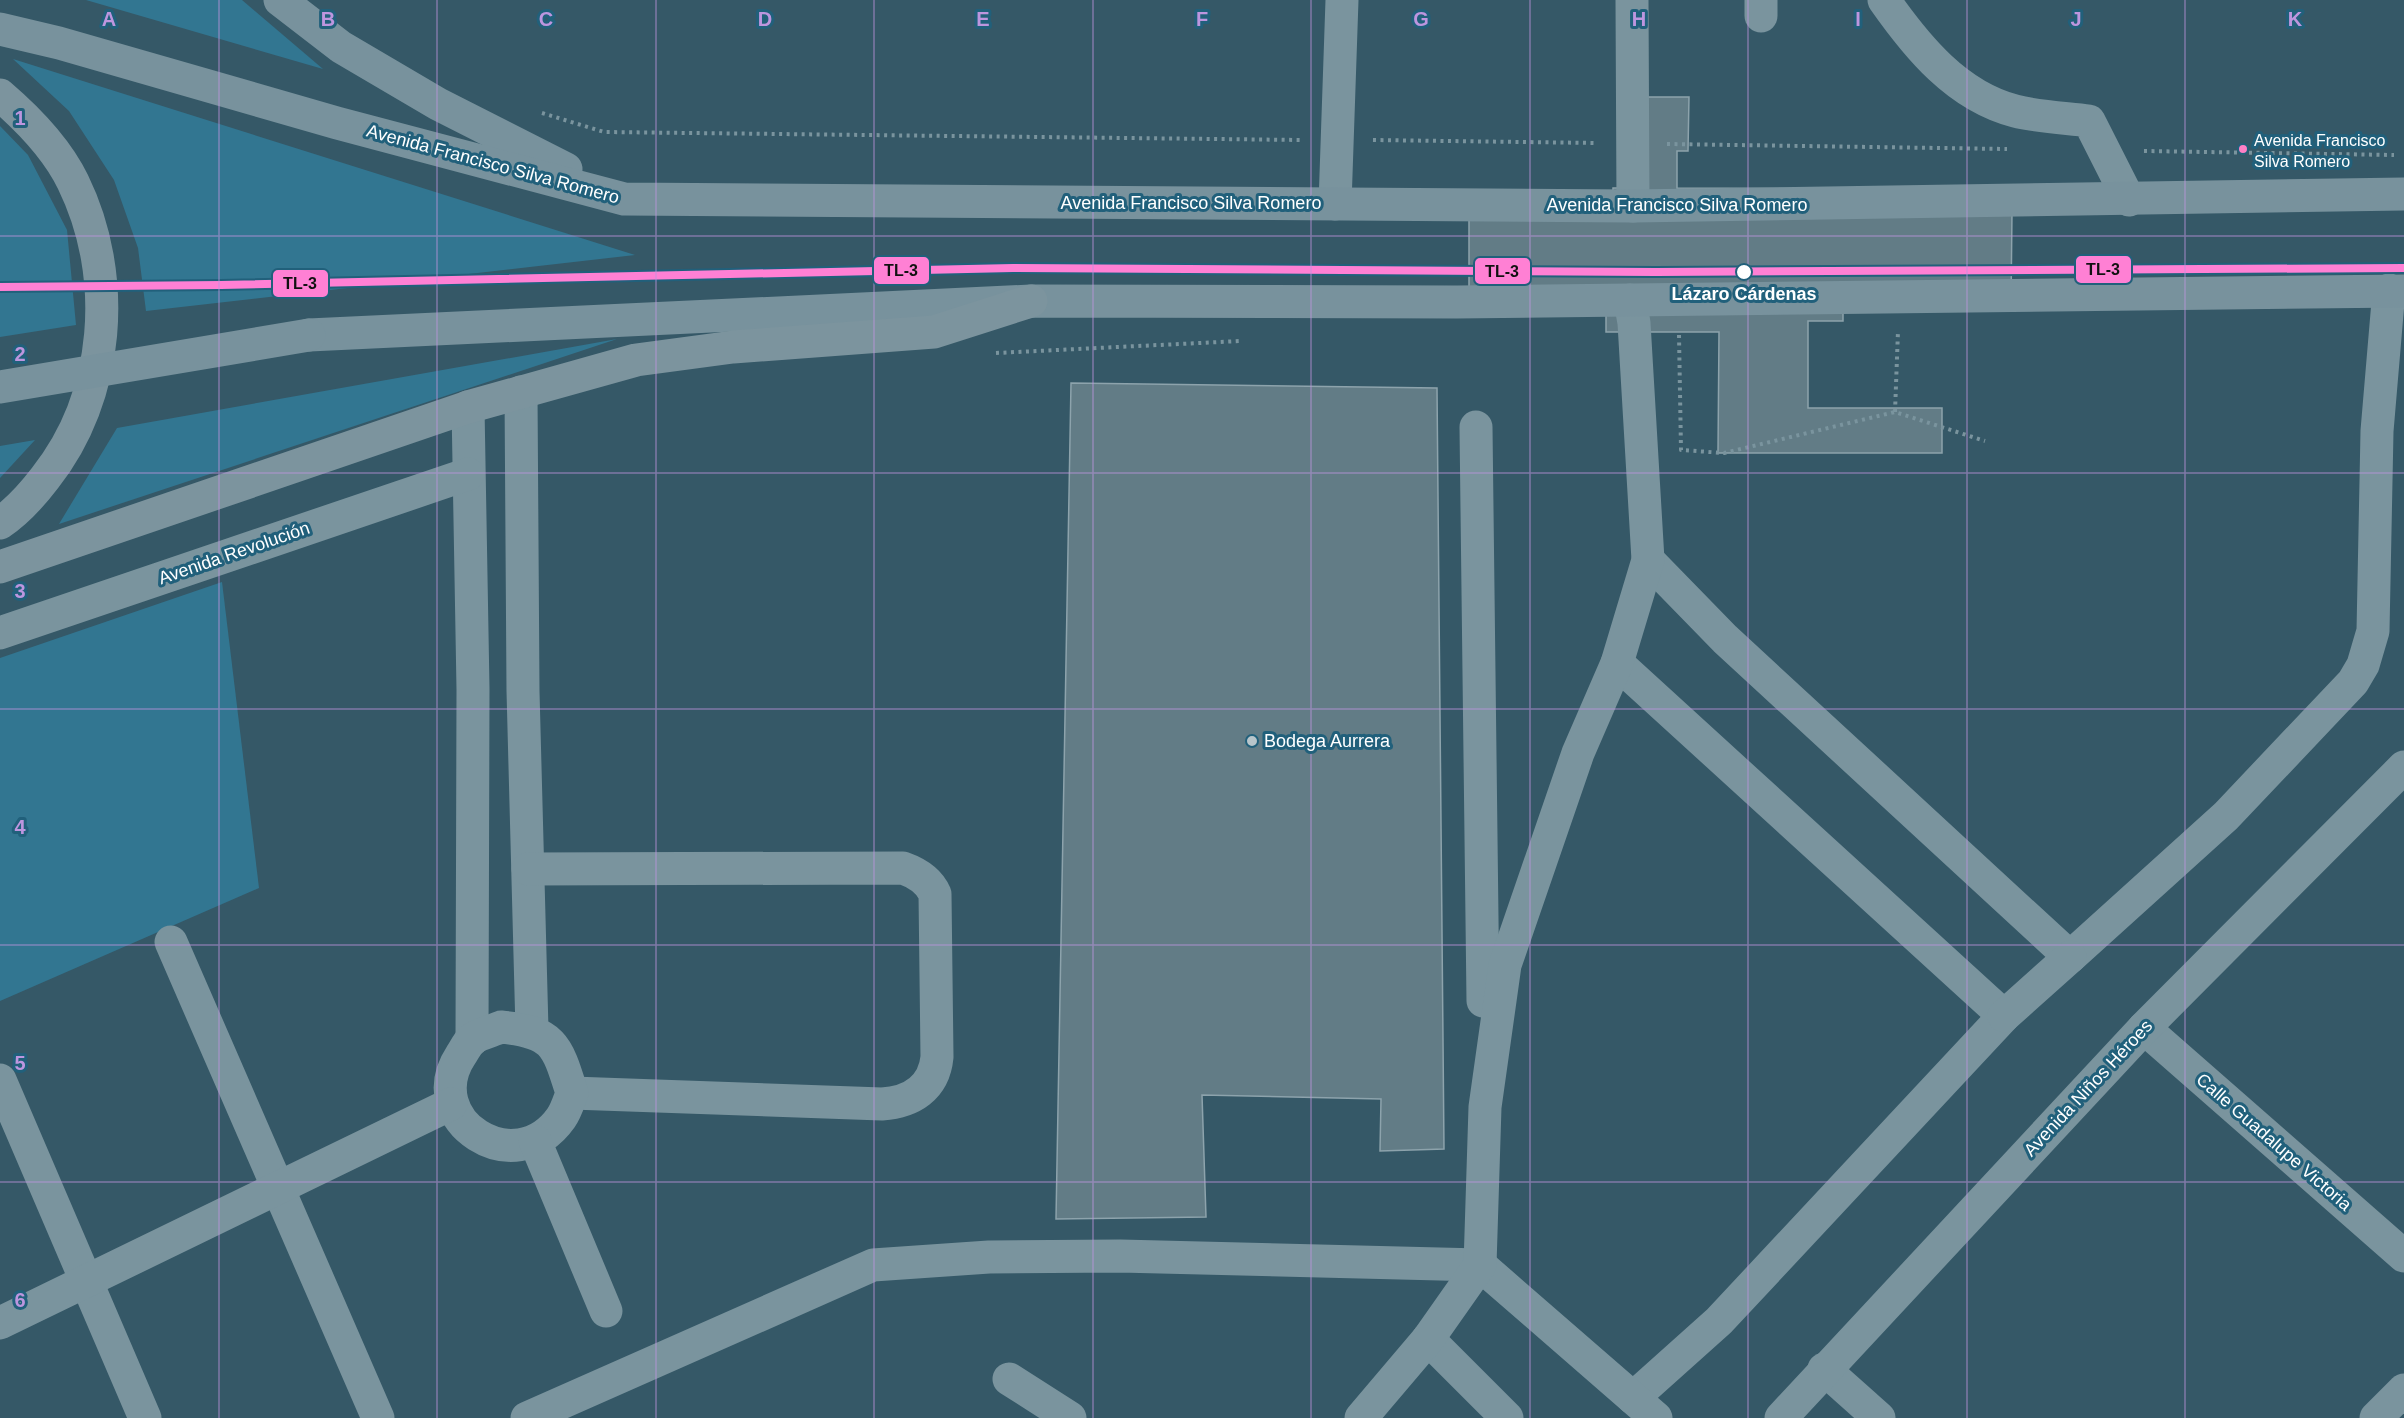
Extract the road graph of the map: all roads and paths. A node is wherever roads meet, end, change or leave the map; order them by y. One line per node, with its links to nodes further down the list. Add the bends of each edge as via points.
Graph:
1 (279, 0): 8 (main road, via 341,47 438,104)
2 (1342, 0): 10 (street)
3 (1632, 0): 11 (street)
4 (1884, 0): 9 (street, via 1906,31 1962,86 2015,111 2089,121)
5 (0, 29): 8 (main road, Avenida Francisco Silva Romero)
6 (0, 95): 24 (highway, via 37,131 73,181 92,231 101,305 101,346 72,440 33,494)
7 (2404, 194): 9 (main road, Avenida Francisco Silva Romero)
8 (624, 199): 10 (main road, Avenida Francisco Silva Romero)
9 (2129, 200): 11 (main road, Avenida Francisco Silva Romero)
10 (1335, 204): 11 (main road, Avenida Francisco Silva Romero)
11 (1633, 206)
12 (2397, 290): 14 (main road); 34 (street, via 2377,431 2373,631 2363,665 2353,682 2226,816)
13 (1031, 300): 14 (main road); 17 (main road, bridge, via 309,335); 18 (highway, via 934,332 734,347 636,360)
14 (1630, 300): 25 (street)
15 (1899, 323): 20 (path)
16 (1678, 325): 20 (path, via 1681,450 1724,453)
17 (0, 387)
18 (520, 392): 19 (highway); 30 (street)
19 (468, 407): 23 (street); 26 (highway)
20 (1895, 412): 22 (path)
21 (1476, 427): 42 (street)
22 (1985, 441)
23 (468, 474): 27 (street, Avenida Revolución); 29 (street)
24 (0, 523)
25 (1648, 560): 28 (street); 34 (street, via 1725,639)
26 (0, 567)
27 (0, 633)
28 (1617, 663): 35 (street); 42 (street, via 1578,753 1505,965)
29 (473, 689): 30 (street); 38 (street)
30 (523, 691): 32 (street)
31 (2404, 767): 36 (street, Avenida Niños Héroes)
32 (528, 869): 37 (street); 40 (street, via 903,868 931,884 935,894 937,1057 935,1072 920,1093 899,1103 882,1104)
33 (171, 942): 44 (street)
34 (2070, 957): 35 (street)
35 (2004, 1016): 54 (street, via 1794,1237)
36 (2144, 1028): 45 (street, Calle Guadalupe Victoria); 51 (street, Avenida Niños Héroes)
37 (532, 1030): 38 (street, via 501,1027); 40 (street, via 559,1051)
38 (472, 1040): 41 (street, via 452,1069)
39 (0, 1080): 47 (street)
40 (572, 1093): 43 (street, via 561,1119)
41 (452, 1104): 43 (street, via 470,1132 501,1147); 44 (street)
42 (1485, 1107): 46 (street)
43 (535, 1141): 48 (street)
44 (279, 1187): 47 (street); 57 (street)
45 (2404, 1256)
46 (1480, 1264): 50 (street); 54 (street); 55 (street, via 1120,1256 989,1257 873,1265)
47 (84, 1282): 49 (street); 56 (street)
48 (606, 1311)
49 (0, 1323)
50 (1428, 1339): 59 (street); 60 (street)
51 (1824, 1370): 61 (street, Avenida Niños Héroes); 62 (street)
52 (1009, 1379): 58 (street)
53 (2404, 1390): 63 (street)
54 (1645, 1408)
55 (532, 1417)
56 (145, 1418)
57 (378, 1418)
58 (1070, 1418)
59 (1361, 1418)
60 (1507, 1418)
61 (1781, 1418)
62 (1879, 1418)
63 (2376, 1418)

